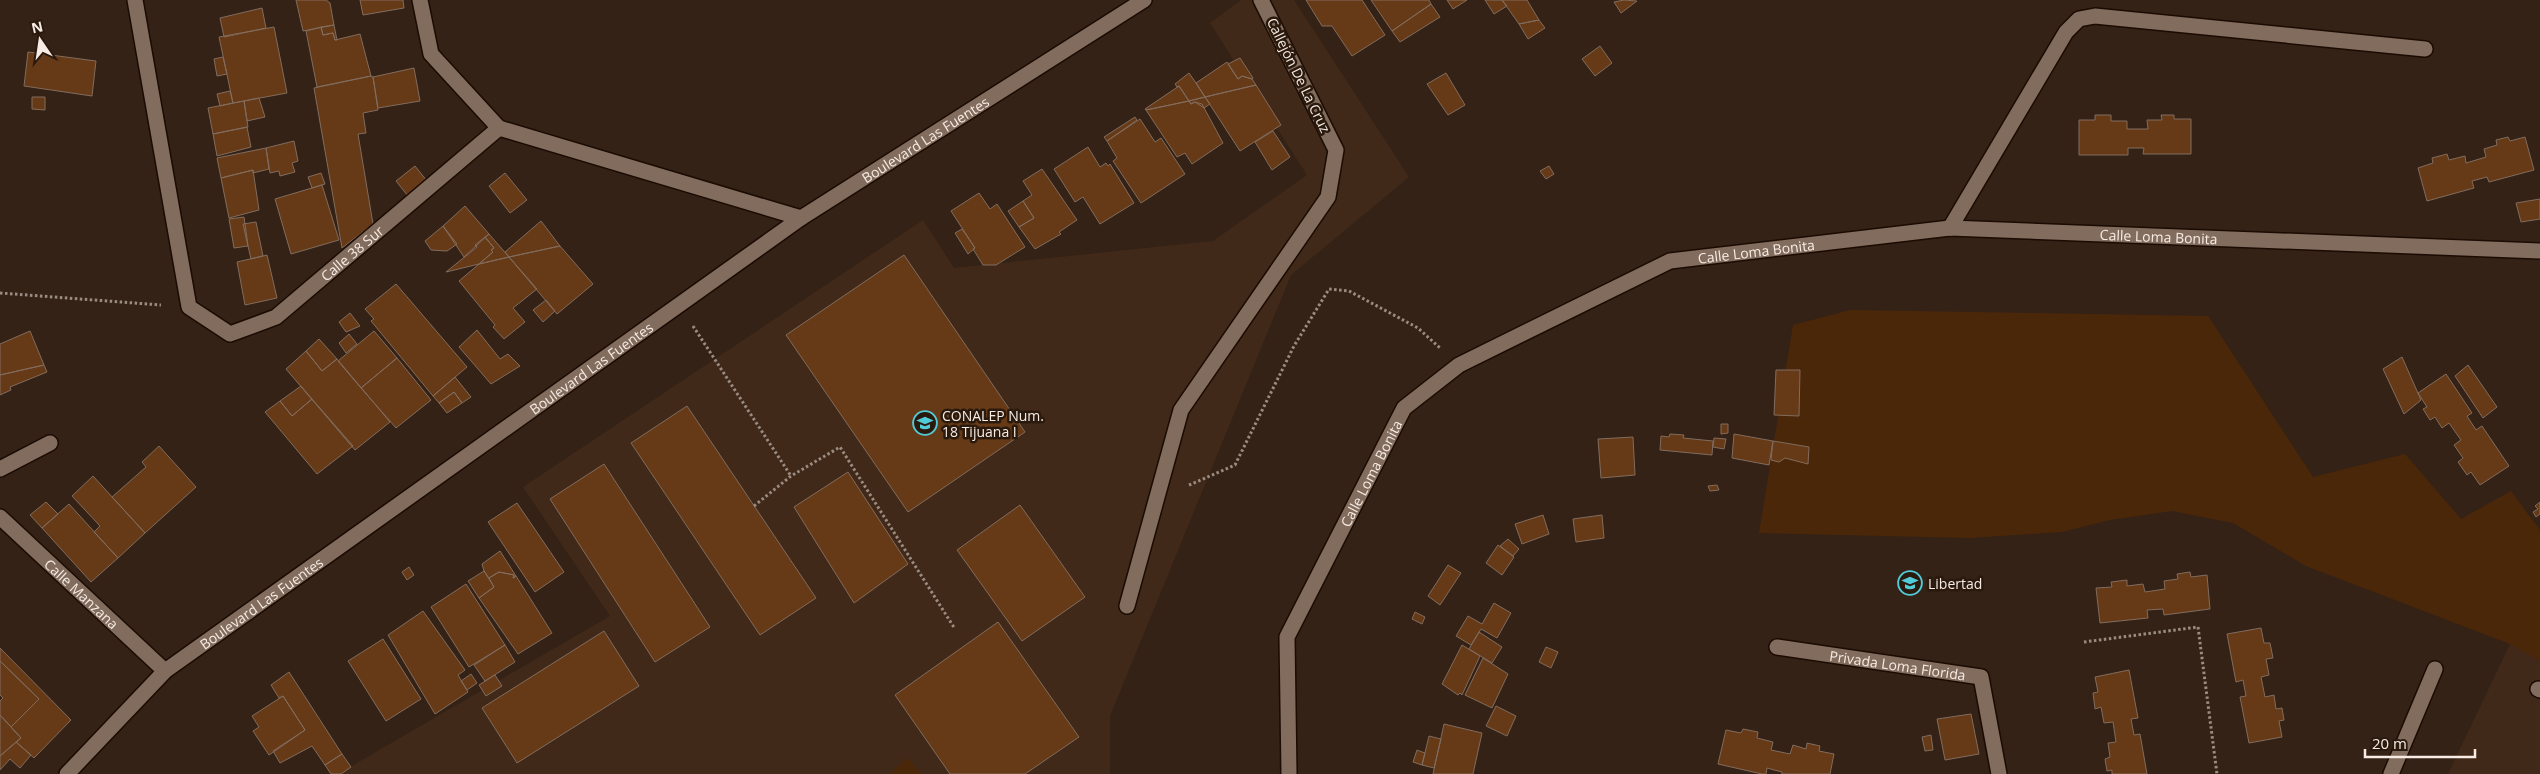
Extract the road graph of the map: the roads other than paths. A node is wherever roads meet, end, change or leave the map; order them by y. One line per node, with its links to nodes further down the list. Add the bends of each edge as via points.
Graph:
1 (135, 0): 6 (street, Calle 38 Sur, via 189,307 230,334 276,317)
2 (420, 0): 6 (street, via 431,54)
3 (1144, 0): 7 (street, Boulevard Las Fuentes)
4 (1261, 0): 13 (street, Callejón De La Cruz, via 1336,150 1328,197 1181,410)
5 (2425, 49): 8 (street, via 2095,16 2079,19 2066,32)
6 (499, 128): 7 (street)
7 (801, 218): 16 (street, Boulevard Las Fuentes)
8 (1950, 228): 9 (street, Calle Loma Bonita); 18 (street, Calle Loma Bonita, via 1670,261 1459,364 1404,408 1287,637)
9 (2540, 251)
10 (50, 443): 11 (street)
11 (0, 469)
12 (0, 517): 16 (street, Calle Manzana)
13 (1127, 606)
14 (1777, 647): 19 (street, Privada Loma Florida, via 1981,677)
15 (2435, 669): 20 (street)
16 (166, 671): 17 (street, Boulevard Las Fuentes)
17 (72, 772)
18 (1289, 774)
19 (1999, 774)
20 (2391, 774)

